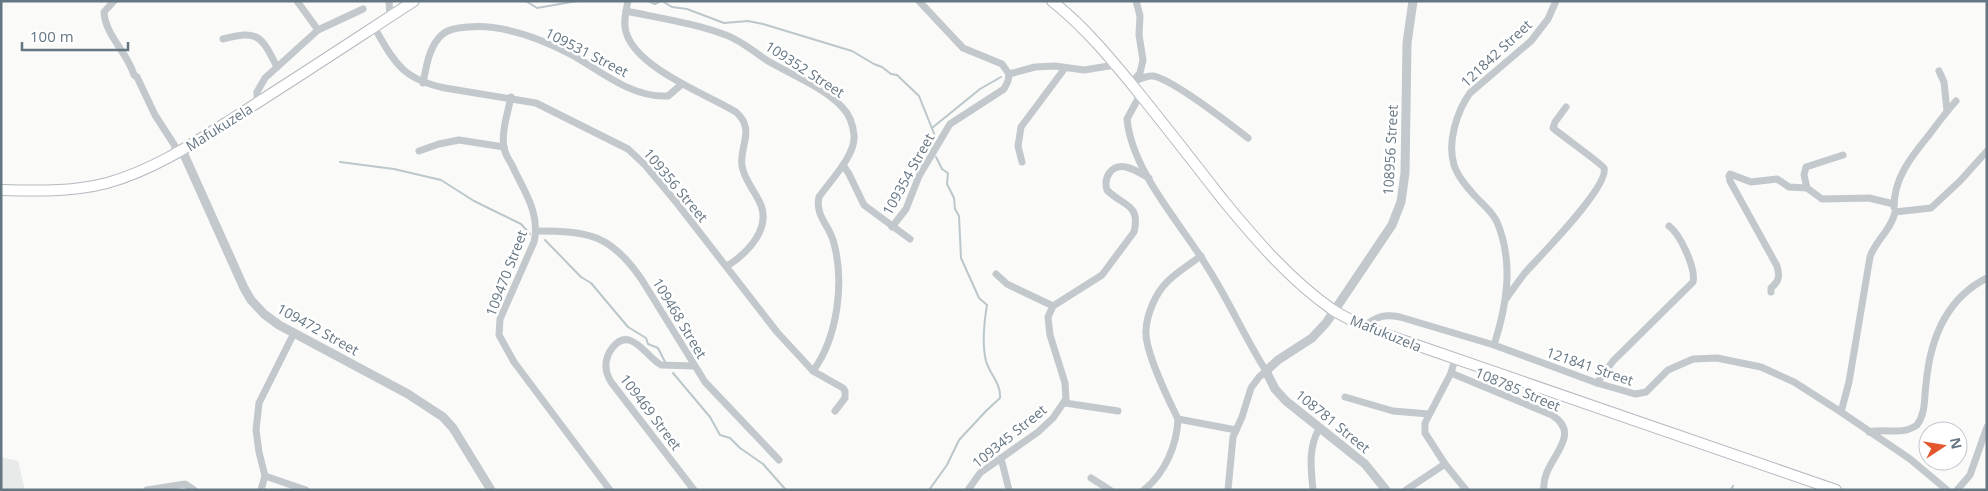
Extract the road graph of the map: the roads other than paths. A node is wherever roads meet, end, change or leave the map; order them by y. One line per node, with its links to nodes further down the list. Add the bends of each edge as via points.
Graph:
1 (114, 1): 35 (street, via 104,12 106,21)
2 (297, 1): 15 (street)
3 (389, 1): 13 (street)
4 (414, 1): 13 (main road, Mafukuzela)
5 (628, 1): 12 (street)
6 (919, 1): 21 (street, via 963,48 1002,64)
7 (1052, 1): 17 (main road, Mafukuzela, via 1083,28)
8 (1136, 1): 23 (street, via 1143,60 1140,73)
9 (1413, 1): 54 (street, 108956 Street, via 1407,42 1406,158 1401,202 1384,240)
10 (1556, 1): 52 (street, 121842 Street, via 1531,41 1470,92 1458,117 1453,138 1453,158 1458,174 1498,224 1506,250)
11 (364, 9): 15 (street)
12 (626, 10): 24 (street, via 625,30 633,46 660,71); 38 (street, 109352 Street, via 732,38 830,96 846,111 854,135)
13 (390, 16): 14 (main road, Mafukuzela)
14 (374, 27): 22 (street, 109356 Street, via 402,70); 28 (main road, Mafukuzela)
15 (318, 30): 18 (street)
16 (222, 39): 18 (street, via 243,34 254,36 267,47)
17 (1115, 65): 19 (street, via 1084,70); 23 (main road, Mafukuzela)
18 (277, 67): 28 (street, via 261,84)
19 (1065, 68): 21 (street, via 1035,67); 37 (street, via 1021,127 1018,146)
20 (1939, 71): 30 (street, via 1944,82)
21 (1009, 74): 44 (street, 109354 Street, via 1004,89 950,124 919,176 906,209)
22 (423, 82): 24 (street, 109531 Street, via 430,54 445,32 485,26 533,38 557,48 613,81 650,95 668,96); 26 (street, 109356 Street)
23 (1131, 83): 25 (main road, Mafukuzela); 31 (street, via 1148,76 1158,78)
24 (682, 84): 48 (street, via 736,112 744,124 742,166 764,215 763,223 749,247)
25 (1140, 95): 39 (street, via 1129,113 1128,129); 54 (main road, Mafukuzela, via 1272,257 1306,289)
26 (511, 97): 32 (street, 109470 Street); 48 (street, 109356 Street, via 536,102 628,149 645,165)
27 (1956, 101): 30 (street)
28 (257, 104): 35 (main road, Mafukuzela)
29 (1566, 107): 52 (street, via 1553,128 1601,164 1604,177 1586,204)
30 (1946, 111): 42 (street, via 1902,172)
31 (1248, 138)
32 (504, 147): 33 (street, via 459,140); 45 (street, 109470 Street, via 532,208)
33 (419, 151)
34 (1987, 151): 42 (street, via 1931,208)
35 (178, 152): 41 (main road, Mafukuzela, via 139,172 107,183 51,192); 56 (street, 109472 Street, via 251,300 264,314)
36 (1843, 155): 40 (street, via 1806,167)
37 (1022, 162)
38 (843, 165): 44 (street, via 864,205); 60 (street, 109352 Street, via 818,203 834,244 840,289 826,347)
39 (1149, 178): 47 (street); 53 (street, via 1126,167 1108,174 1107,190 1134,212 1134,232 1102,274)
40 (1807, 188): 42 (street, via 1822,199 1869,198); 51 (street, via 1789,187 1777,179 1751,182 1729,176 1777,266 1778,281)
41 (1, 190)
42 (1894, 208): 68 (street, via 1893,220 1870,257)
43 (1668, 226): 63 (street, via 1678,237 1688,258 1694,276 1692,284 1613,361)
44 (892, 227): 46 (street)
45 (537, 231): 59 (street, 109468 Street, via 582,233 595,236 615,248 642,280); 85 (street, 109470 Street, via 500,319 499,335 514,362)
46 (910, 239)
47 (1201, 256): 61 (street); 70 (street, via 1159,292 1145,331 1163,387)
48 (726, 266): 60 (street, 109356 Street)
49 (996, 274): 53 (street, via 1007,284)
50 (1987, 278): 74 (street, via 1967,291 1945,316 1931,351 1924,410 1917,425 1905,431)
51 (1771, 292)
52 (1506, 299): 57 (street, 121842 Street)
53 (1053, 306): 65 (street, 109345 Street, via 1048,325 1067,391)
54 (1335, 310): 55 (main road, Mafukuzela); 61 (street, 108956 Street, via 1312,338)
55 (1365, 326): 57 (street, 121841 Street, via 1380,316 1390,315); 58 (main road, Mafukuzela)
56 (294, 333): 78 (street, via 259,403 256,430); 84 (street, 109472 Street, via 408,394 443,417)
57 (1494, 345): 63 (street, 121841 Street)
58 (1454, 359): 62 (street); 97 (main road, Mafukuzela)
59 (694, 366): 76 (street, 109468 Street, via 718,397); 86 (street, 109469 Street, via 661,365 639,346 625,340 611,350 605,365 611,382)
60 (812, 371): 66 (street, 109356 Street, via 843,388 846,398)
61 (1266, 371): 72 (street, 108781 Street, via 1275,389); 73 (street, via 1254,382)
62 (1451, 373): 69 (street); 96 (street, 108785 Street, via 1562,422 1565,440 1543,481)
63 (1597, 383): 68 (street, 121841 Street, via 1639,394 1646,392 1680,363 1717,358 1774,372)
64 (1345, 397): 69 (street, via 1393,411)
65 (1065, 403): 67 (street); 75 (street, 109345 Street, via 1038,432)
66 (835, 411)
67 (1118, 411)
68 (1841, 412): 74 (street, 121841 Street)
69 (1429, 414): 77 (street, via 1425,433)
70 (1178, 419): 73 (street); 90 (street, via 1175,440 1163,469)
71 (1987, 428): 99 (street, via 1970,475)
72 (1319, 429): 92 (street, via 1311,452); 93 (street, 108781 Street, via 1365,464)
73 (1236, 430): 91 (street)
74 (1869, 432): 98 (street, 121841 Street, via 1910,459)
75 (1002, 458): 87 (street, 109345 Street, via 980,474); 88 (street)
76 (779, 460)
77 (1445, 464): 94 (street); 95 (street)
78 (265, 476): 82 (street); 83 (street)
79 (1091, 478): 89 (street)
80 (147, 490): 81 (street, via 184,484)
81 (194, 490)
82 (261, 490)
83 (306, 490)
84 (491, 490)
85 (610, 490)
86 (694, 490)
87 (968, 490)
88 (1009, 490)
89 (1110, 490)
90 (1144, 490)
91 (1228, 490)
92 (1313, 490)
93 (1386, 490)
94 (1406, 490)
95 (1466, 490)
96 (1544, 490)
97 (1836, 490)
98 (1947, 490)
99 (1957, 490)

